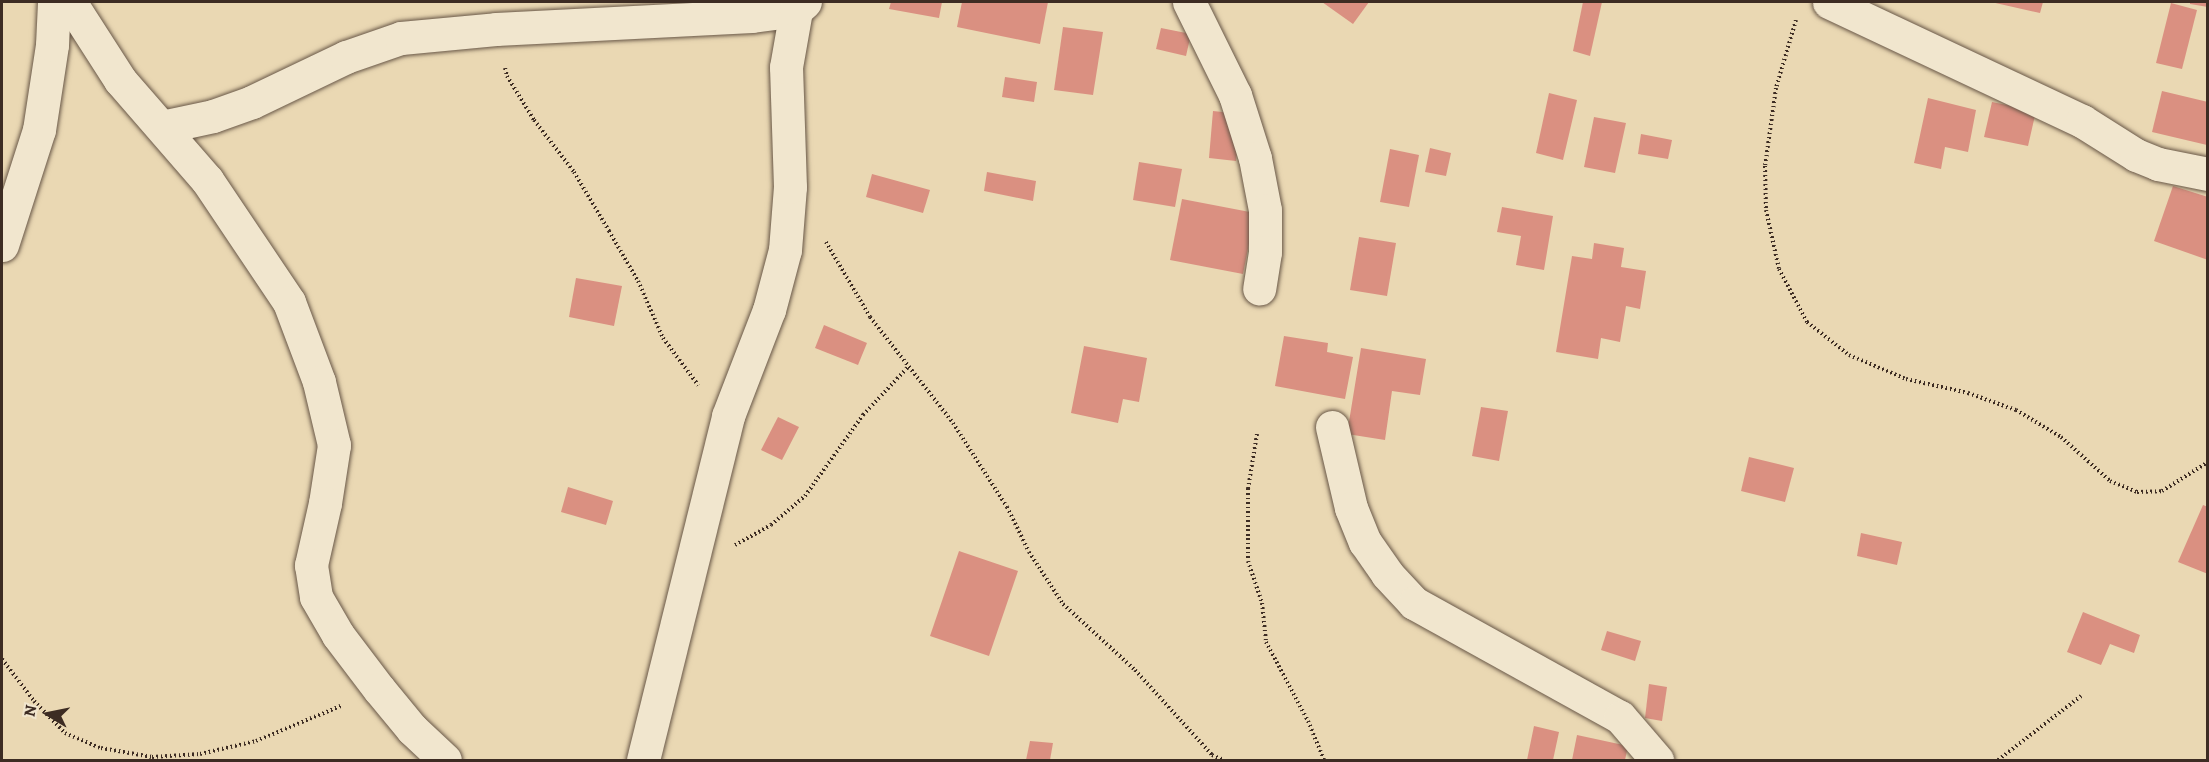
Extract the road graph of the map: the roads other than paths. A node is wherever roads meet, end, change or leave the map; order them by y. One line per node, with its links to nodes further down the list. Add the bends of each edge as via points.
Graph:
1 (54, 2): 8 (street, via 52,45 39,130)
2 (70, 2): 6 (street, via 120,80)
3 (1189, 2): 9 (street, via 1235,95 1255,158 1265,210 1265,252)
4 (1829, 2): 7 (street, via 2072,116 2136,155 2158,164)
5 (801, 6): 6 (street, via 752,16 496,29 401,38 346,57 252,102 213,116); 12 (street, via 786,67 790,187 785,250 769,310 728,416)
6 (162, 127): 11 (street, via 207,180 289,302 319,382 334,445 326,503 311,565 316,597 338,635 379,689 412,729)
7 (2208, 174)
8 (2, 245)
9 (1259, 289)
10 (1332, 427): 13 (street, via 1351,508 1365,542 1414,603 1620,717)
11 (445, 760)
12 (643, 760)
13 (1657, 760)

